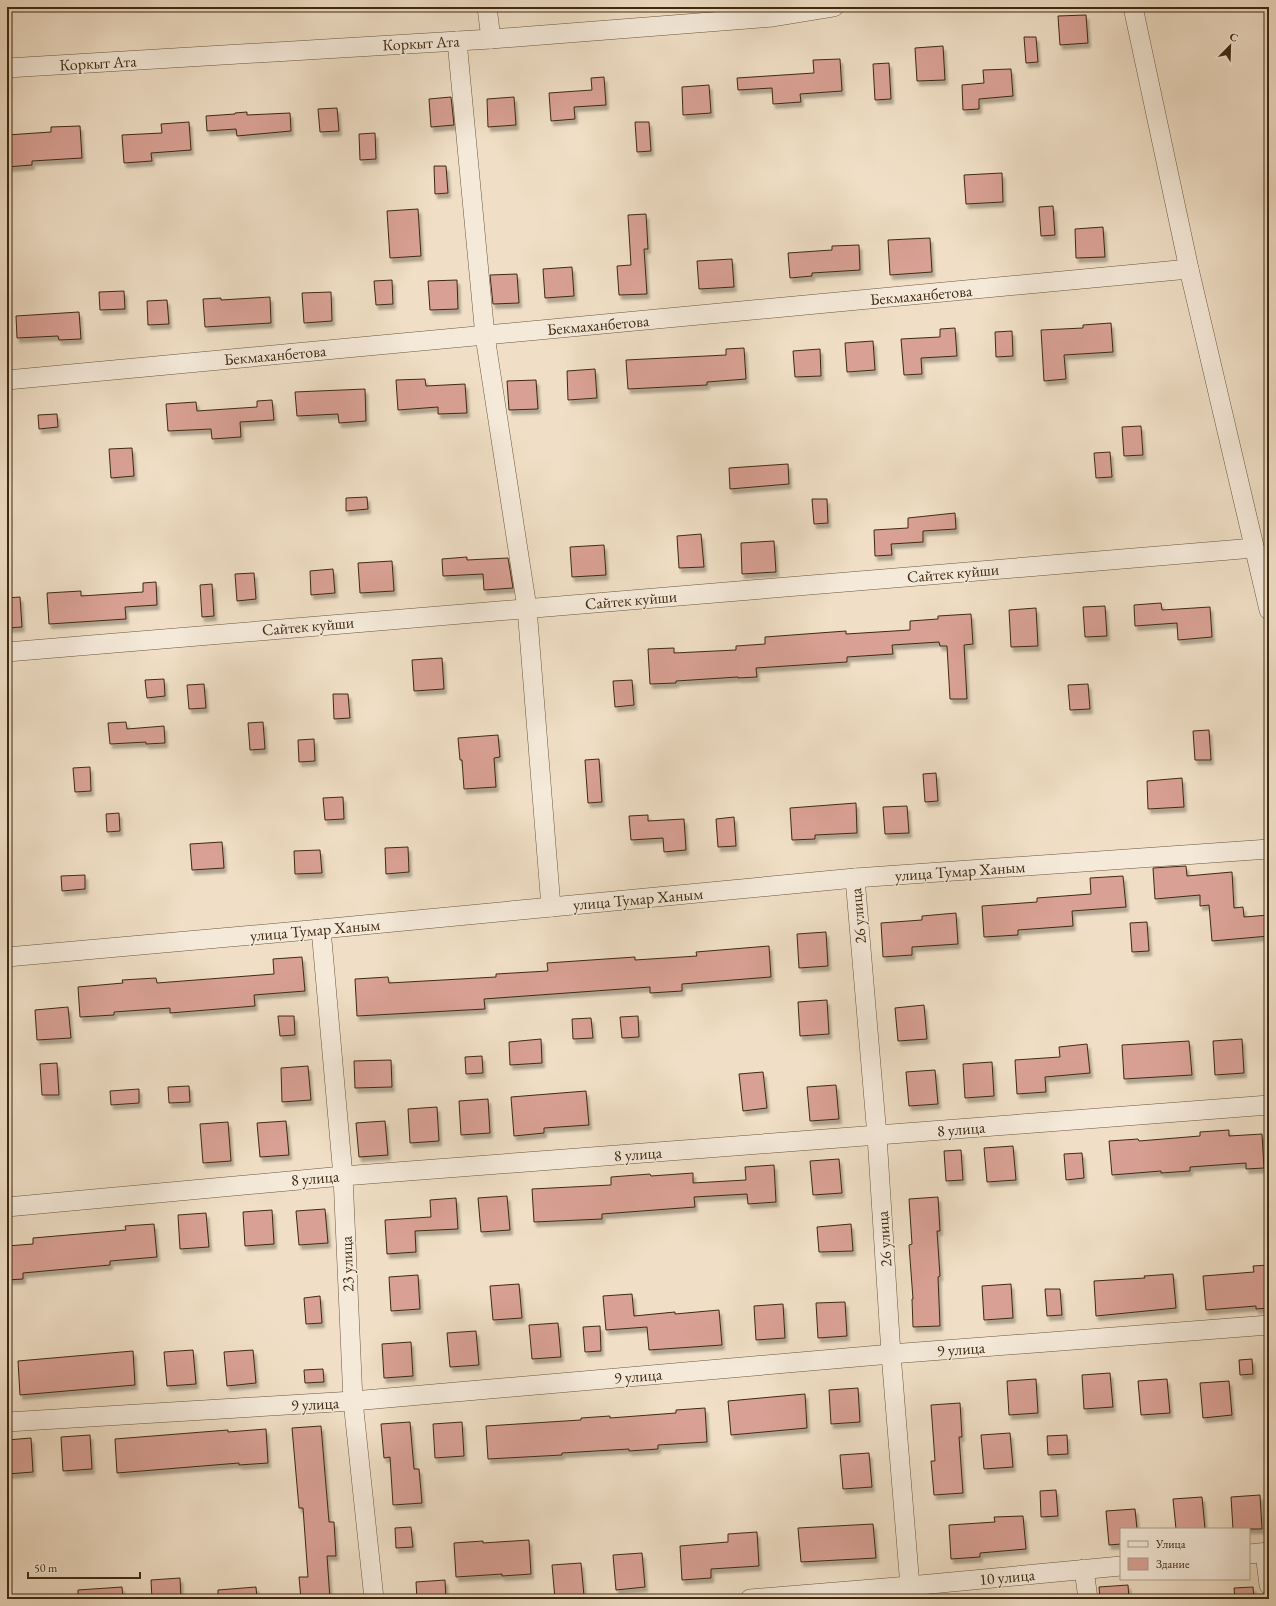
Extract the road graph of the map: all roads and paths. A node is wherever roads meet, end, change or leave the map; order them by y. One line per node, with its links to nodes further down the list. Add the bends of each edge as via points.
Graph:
1 (488, 7): 4 (street)
2 (834, 7): 4 (street, Коркыт Ата, via 773,17)
3 (1133, 7): 7 (street)
4 (491, 39): 5 (street, Коркыт Ата)
5 (457, 41): 6 (street, Коркыт Ата); 8 (street)
6 (7, 68)
7 (1189, 270): 8 (street, Бекмаханбетова); 10 (street)
8 (484, 336): 9 (street, Бекмаханбетова); 11 (street)
9 (7, 380)
10 (1254, 548): 11 (street, Сайтек куйши); 12 (street)
11 (527, 608): 13 (street, Сайтек куйши); 16 (street)
12 (1269, 610)
13 (7, 652)
14 (1269, 849): 15 (street, улица Тумар Ханым)
15 (855, 878): 16 (street, улица Тумар Ханым); 20 (street, 26 улица)
16 (551, 907): 17 (street, улица Тумар Ханым)
17 (321, 929): 18 (street, улица Тумар Ханым); 21 (street, 23 улица)
18 (7, 957)
19 (1269, 1105): 20 (street, 8 улица)
20 (877, 1136): 21 (street, 8 улица); 24 (street, 26 улица)
21 (343, 1176): 22 (street, 8 улица); 25 (street, 23 улица)
22 (7, 1207)
23 (1269, 1325): 24 (street, 9 улица)
24 (891, 1354): 25 (street, 9 улица); 31 (street, 26 улица)
25 (353, 1401): 26 (street, 9 улица); 32 (street, 23 улица)
26 (7, 1422)
27 (1261, 1553): 30 (street)
28 (1120, 1566): 29 (street, 10 улица)
29 (1084, 1569): 31 (street, 10 улица); 34 (street)
30 (1269, 1585)
31 (910, 1592): 33 (street, 10 улица)
32 (374, 1599)
33 (750, 1599)
34 (1088, 1599)

